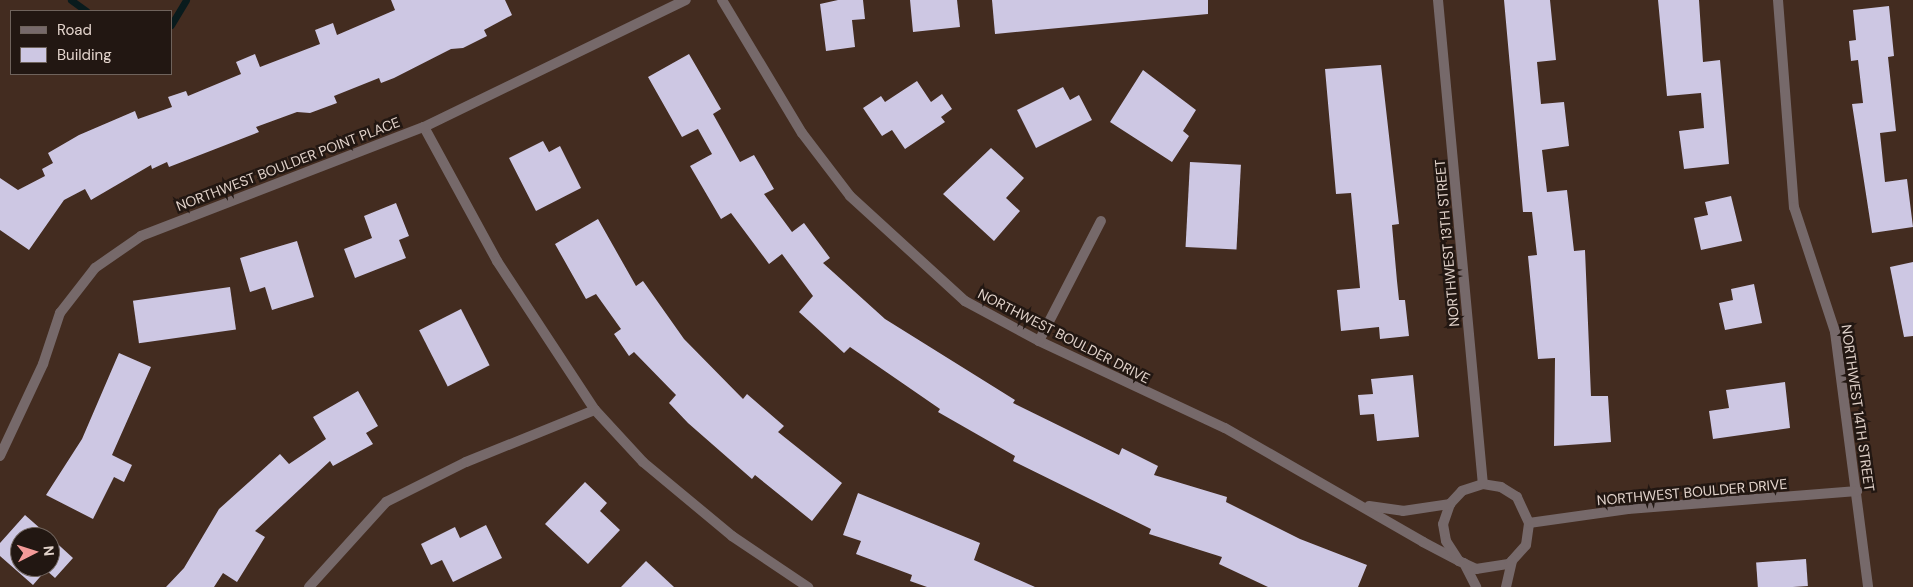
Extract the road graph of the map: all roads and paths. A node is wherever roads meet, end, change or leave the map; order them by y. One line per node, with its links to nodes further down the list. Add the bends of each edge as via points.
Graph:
1 (686, 0): 5 (street, NORTHWEST BOULDER POINT PLACE)
2 (722, 0): 7 (street, NORTHWEST BOULDER DRIVE, via 802,133 850,196 965,300)
3 (1438, 0): 10 (street, NORTHWEST 13TH STREET)
4 (1778, 0): 11 (street, NORTHWEST 14TH STREET, via 1794,207 1836,332)
5 (424, 127): 8 (street, via 497,261); 9 (street, NORTHWEST BOULDER POINT PLACE, via 140,236 95,268 60,313 39,373)
6 (1101, 221): 7 (street)
7 (1039, 341): 13 (street, NORTHWEST BOULDER DRIVE, via 1225,428)
8 (595, 410): 17 (street, via 466,462 386,502); 18 (street, via 643,462 732,536)
9 (0, 456)
10 (1483, 484): 12 (street, via 1462,491); 14 (street, via 1501,486 1517,497)
11 (1857, 491): 14 (street, NORTHWEST BOULDER DRIVE, via 1628,509); 21 (street, NORTHWEST 14TH STREET)
12 (1450, 504): 13 (street, NORTHWEST BOULDER DRIVE, via 1403,511); 16 (street, via 1443,524 1446,541)
13 (1363, 505): 16 (street, NORTHWEST BOULDER DRIVE)
14 (1529, 523): 15 (street, via 1526,545)
15 (1512, 561): 16 (street, via 1492,570); 20 (street)
16 (1462, 562): 19 (street)
17 (310, 587)
18 (808, 587)
19 (1476, 587)
20 (1506, 587)
21 (1868, 587)

